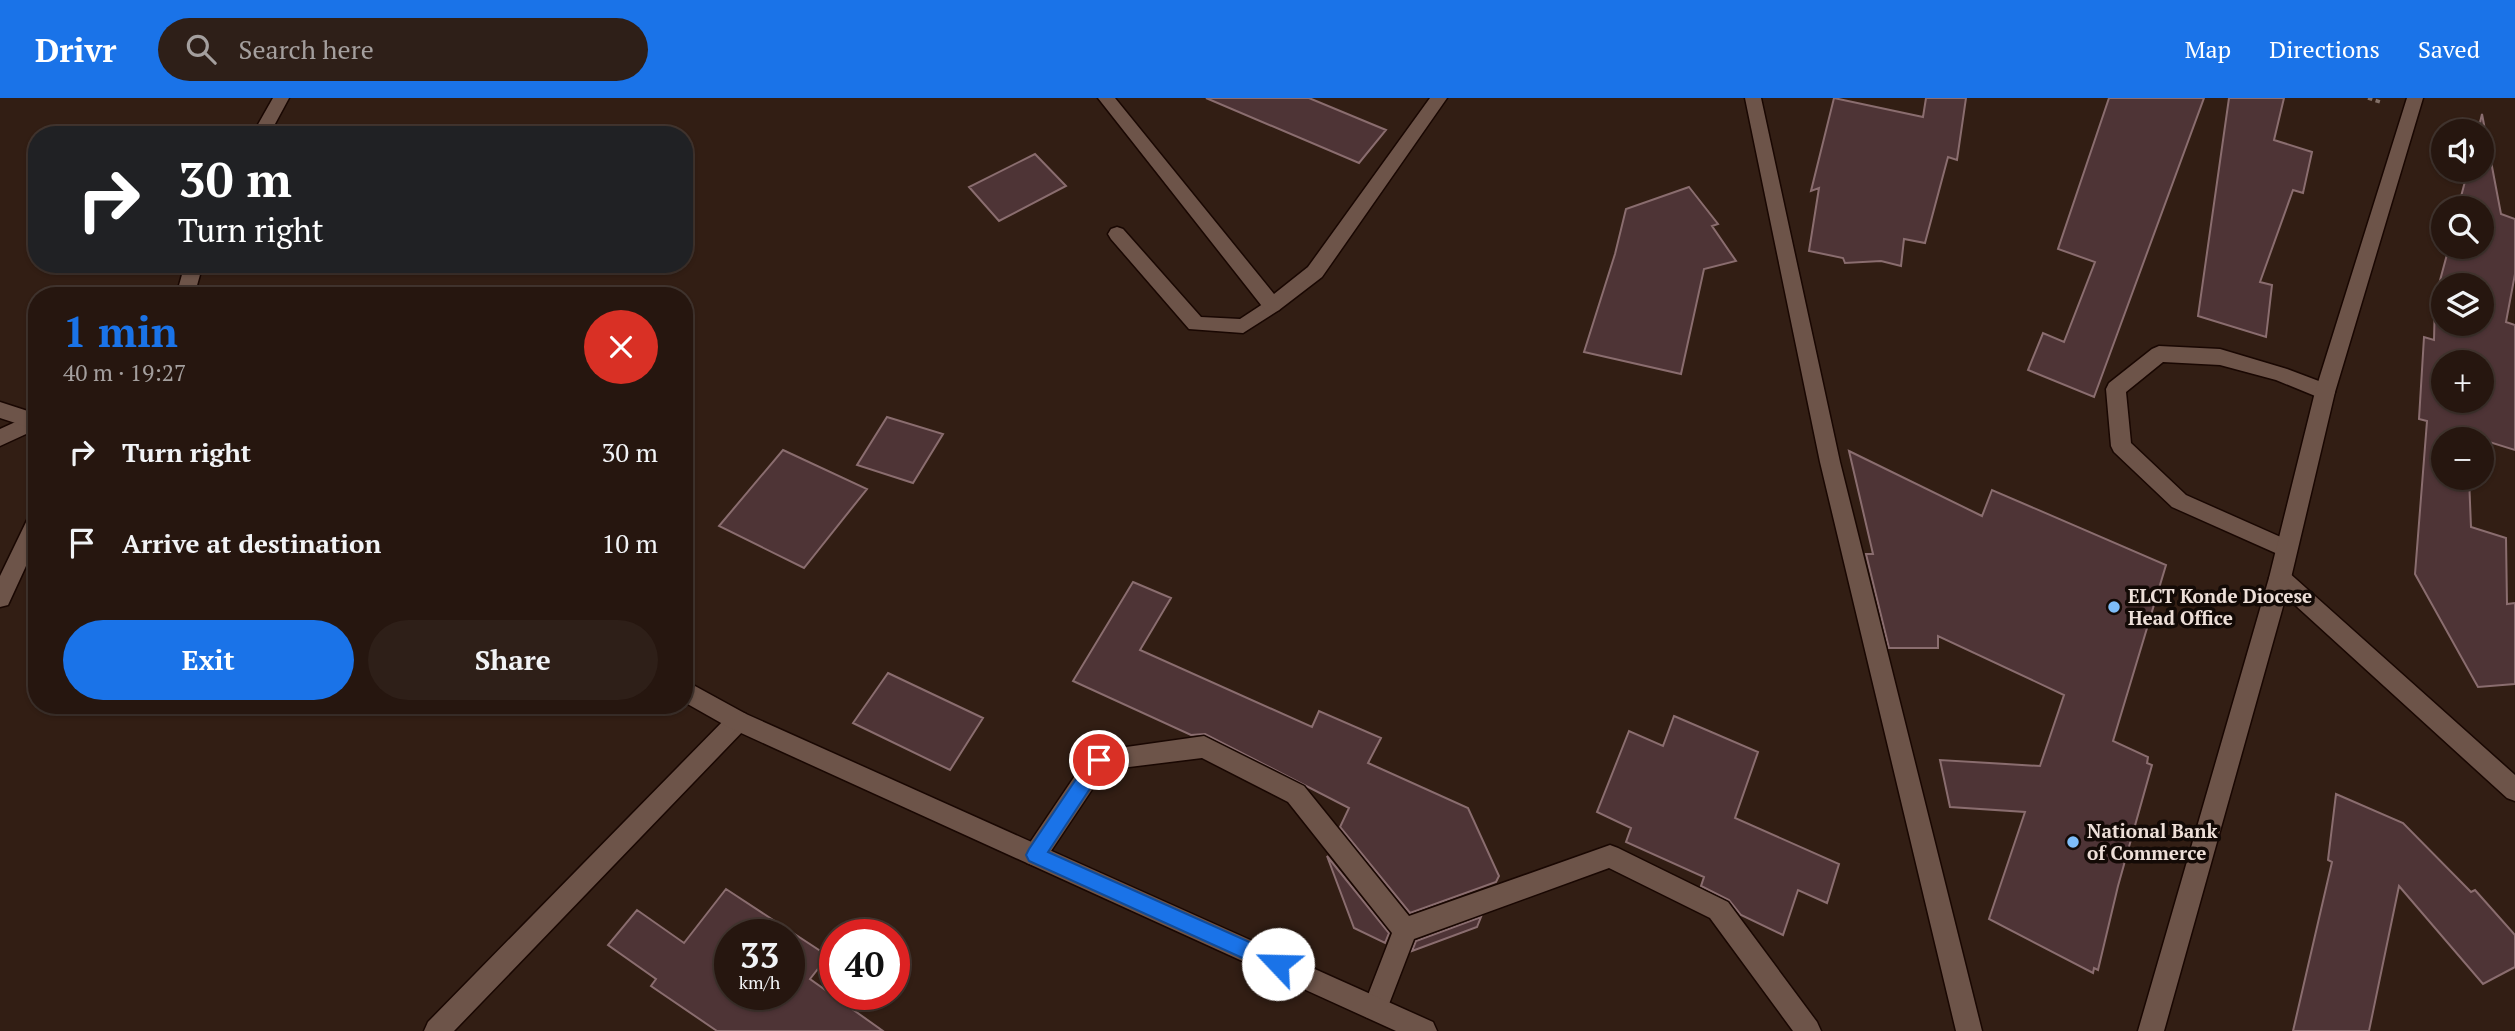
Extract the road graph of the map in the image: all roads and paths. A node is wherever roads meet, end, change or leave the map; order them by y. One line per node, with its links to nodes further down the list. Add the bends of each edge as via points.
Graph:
1 (282, 98): 6 (street)
2 (1105, 98): 8 (street)
3 (1439, 98): 8 (street, via 1315,272)
4 (1753, 98): 27 (street, via 1830,462)
5 (2415, 98): 9 (street)
6 (265, 126)
7 (1117, 234): 8 (street, via 1196,324 1243,326)
8 (1272, 305)
9 (2325, 392): 15 (street); 15 (street, via 2220,357 2159,354 2116,389 2121,446 2179,501)
10 (0, 410): 11 (street)
11 (28, 420)
12 (28, 425): 13 (street)
13 (0, 438)
14 (28, 539): 17 (street)
15 (2287, 549): 16 (street)
16 (2280, 578): 20 (street); 28 (street)
17 (0, 598)
18 (693, 695): 19 (street)
19 (738, 721): 21 (street); 24 (street)
20 (2515, 790)
21 (1035, 855): 22 (street, via 1099,760 1203,747 1296,794); 23 (street)
22 (1405, 930): 23 (street); 26 (street, via 1610,856 1719,910)
23 (1375, 1008): 25 (street)
24 (437, 1031)
25 (1424, 1031)
26 (1808, 1031)
27 (1969, 1031)
28 (2151, 1031)

